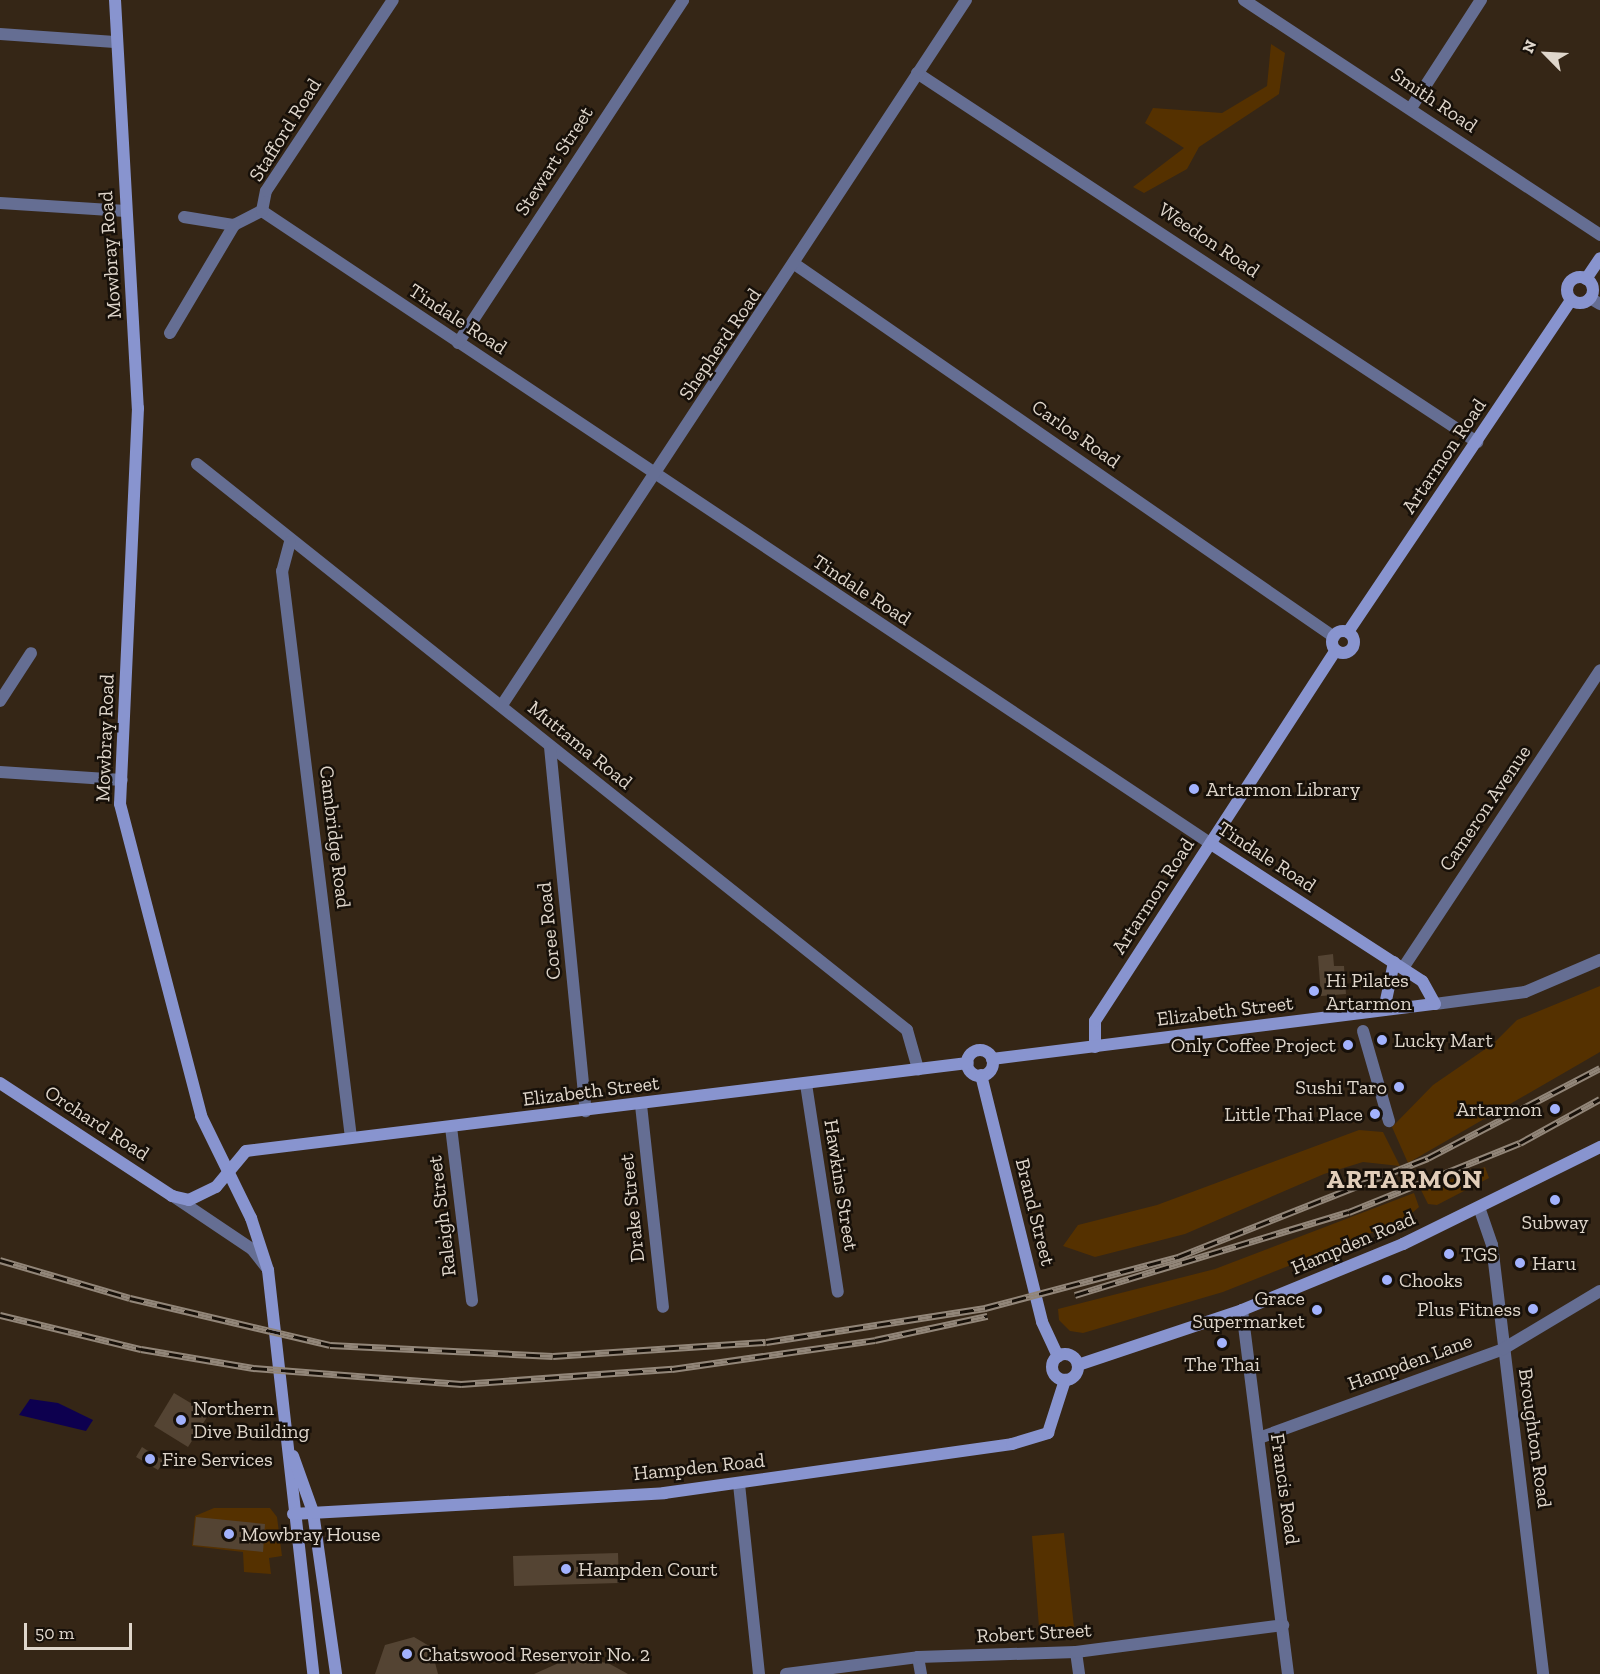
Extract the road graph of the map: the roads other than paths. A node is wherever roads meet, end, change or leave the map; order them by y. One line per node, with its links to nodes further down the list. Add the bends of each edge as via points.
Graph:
1 (116, 0): 8 (street, Mowbray Road)
2 (393, 0): 13 (street, Stafford Road, via 266,191)
3 (683, 0): 23 (street, Stewart Street)
4 (966, 0): 9 (street, Shepherd Road)
5 (1244, 0): 10 (street, Smith Road)
6 (1481, 0): 10 (street)
7 (0, 34): 8 (street)
8 (115, 42): 12 (street, Mowbray Road)
9 (917, 73): 18 (street, Shepherd Road); 24 (street, Weedon Road)
10 (1411, 108): 16 (street, Smith Road)
11 (0, 203): 12 (street)
12 (126, 211): 36 (street, Mowbray Road, via 138,408)
13 (262, 212): 15 (street, Stafford Road); 23 (street, Tindale Road)
14 (184, 217): 15 (street)
15 (234, 225): 22 (street)
16 (1600, 235)
17 (1600, 258): 19 (street)
18 (796, 265): 26 (street, Shepherd Road); 29 (street, Carlos Road)
19 (1586, 279): 20 (street, Artarmon Road, via 1569,283); 21 (street)
20 (1571, 300): 21 (street); 24 (street, Artarmon Road)
21 (1595, 301)
22 (170, 333)
23 (459, 343): 26 (street, Tindale Road)
24 (1477, 442): 28 (street, Artarmon Road)
25 (197, 464): 27 (street, Muttama Road)
26 (655, 477): 33 (street, Shepherd Road); 37 (street, Tindale Road)
27 (290, 542): 33 (street, Muttama Road); 54 (street, Cambridge Road, via 282,572)
28 (1348, 632): 29 (street); 29 (street, Artarmon Road, via 1354,640 1351,650)
29 (1335, 643): 37 (street, Artarmon Road)
30 (31, 653): 32 (street)
31 (1600, 670): 39 (street, Cameron Avenue)
32 (0, 701)
33 (501, 705): 34 (street, Muttama Road)
34 (550, 747): 46 (street, Muttama Road, via 907,1030); 51 (street, Coree Road)
35 (0, 772): 36 (street)
36 (122, 780): 56 (street, Mowbray Road, via 126,834 195,1094 207,1132)
37 (1211, 844): 39 (street, Tindale Road); 43 (street, Artarmon Road, via 1095,1021)
38 (1600, 960): 40 (street, Elizabeth Street, via 1525,992)
39 (1398, 965): 40 (street, Tindale Road, via 1422,981); 41 (street)
40 (1435, 1004): 41 (street, Elizabeth Street)
41 (1384, 1010): 43 (street, Elizabeth Street)
42 (1363, 1031): 52 (street)
43 (1095, 1047): 44 (street, Elizabeth Street)
44 (992, 1059): 45 (street, Elizabeth Street, via 976,1050); 47 (street, via 990,1070)
45 (968, 1063): 46 (street, Elizabeth Street); 47 (street)
46 (918, 1069): 49 (street, Elizabeth Street)
47 (981, 1075): 66 (street, Brand Street, via 1042,1322)
48 (0, 1083): 57 (street, Orchard Road)
49 (806, 1084): 50 (street, Elizabeth Street); 61 (street, Hawkins Street)
50 (641, 1105): 51 (street, Elizabeth Street); 63 (street, Drake Street)
51 (586, 1111): 53 (street, Elizabeth Street)
52 (1389, 1121)
53 (451, 1127): 54 (street, Elizabeth Street); 62 (street, Raleigh Street)
54 (351, 1138): 56 (street, Elizabeth Street, via 246,1151)
55 (1600, 1147): 58 (street, Hampden Road)
56 (228, 1170): 57 (street, via 203,1196); 59 (street, Mowbray Road)
57 (172, 1196): 59 (street, Orchard Road, via 252,1249)
58 (1480, 1210): 64 (street, Hampden Road); 65 (street, Broughton Road, via 1492,1245)
59 (268, 1270): 70 (street, Mowbray Road)
60 (1600, 1291): 65 (street, Hampden Lane)
61 (838, 1292)
62 (472, 1301)
63 (663, 1307)
64 (1242, 1310): 67 (street, Hampden Road); 69 (street, Francis Road)
65 (1503, 1349): 69 (street, Hampden Lane); 84 (street, Broughton Road)
66 (1058, 1356): 67 (street, via 1072,1356); 68 (street, via 1053,1371)
67 (1078, 1365): 68 (street, via 1077,1374)
68 (1065, 1380): 71 (street, Hampden Road, via 1055,1424 1039,1438)
69 (1259, 1438): 74 (street, Francis Road)
70 (291, 1452): 72 (street, Mowbray Road); 73 (street, Mowbray Road)
71 (739, 1484): 72 (street, Hampden Road, via 664,1493); 79 (street)
72 (313, 1512): 73 (street, Hampden Road); 78 (street, Mowbray Road)
73 (293, 1514): 77 (street, Mowbray Road)
74 (1283, 1625): 75 (street, Robert Street); 83 (street, Francis Road)
75 (1076, 1652): 76 (street, Robert Street); 82 (street)
76 (918, 1657): 80 (street, Robert Street); 81 (street)
77 (313, 1674)
78 (336, 1674)
79 (759, 1674)
80 (786, 1674)
81 (921, 1674)
82 (1079, 1674)
83 (1288, 1674)
84 (1543, 1674)

